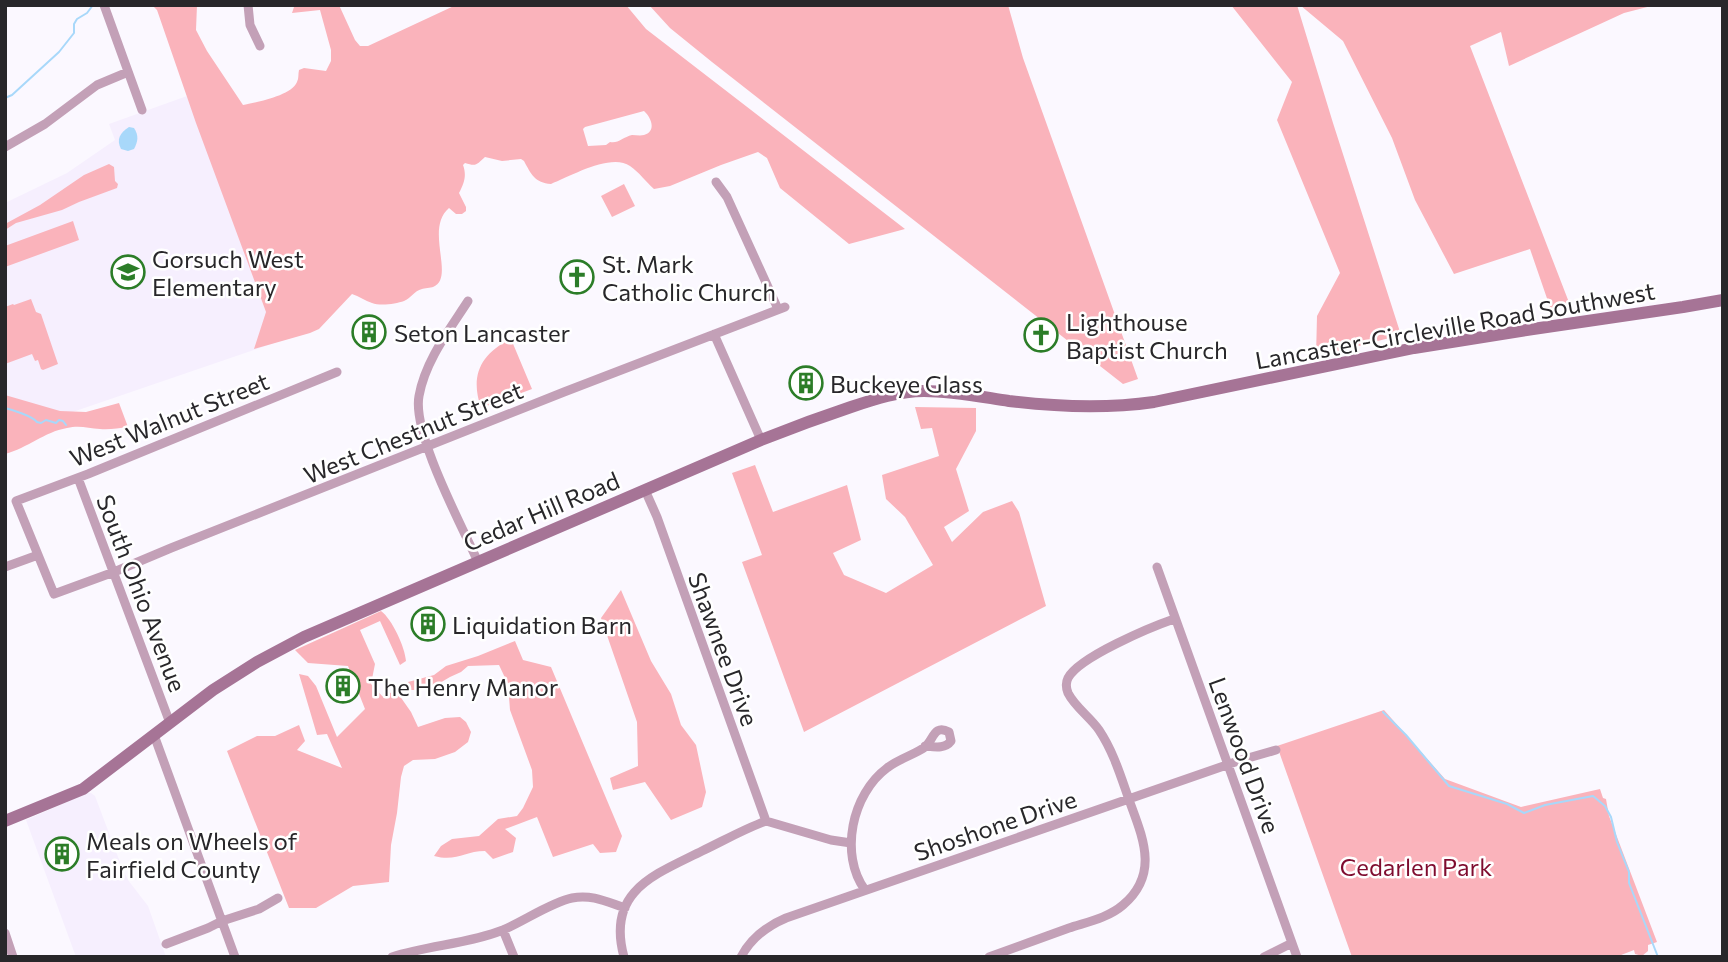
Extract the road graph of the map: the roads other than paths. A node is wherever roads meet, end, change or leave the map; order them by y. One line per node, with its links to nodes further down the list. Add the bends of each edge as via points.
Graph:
1 (104, 5): 4 (street)
2 (248, 5): 3 (street, via 250,25)
3 (260, 46)
4 (128, 72): 5 (street); 6 (street, via 97,85)
5 (142, 110)
6 (5, 147)
7 (716, 182): 10 (street, West Chestnut Street, via 782,308)
8 (468, 300): 14 (street, via 421,387 419,419)
9 (1723, 300): 12 (main road, Lancaster-Circleville Road Southwest, via 1414,348)
10 (714, 334): 13 (street); 14 (street, West Chestnut Street)
11 (337, 372): 15 (street, West Walnut Street)
12 (1148, 402): 13 (main road, Cedar Hill Road, via 1108,407 1053,405 916,391 823,416)
13 (761, 440): 16 (main road, Cedar Hill Road)
14 (427, 447): 18 (street); 21 (street, West Chestnut Street)
15 (78, 478): 17 (street, West Walnut Street, via 16,501); 21 (street, South Ohio Avenue)
16 (645, 489): 18 (main road, Cedar Hill Road); 30 (street, Shawnee Drive)
17 (38, 555): 19 (street); 21 (street, West Chestnut Street, via 54,594)
18 (478, 562): 23 (main road, Cedar Hill Road, via 277,651)
19 (5, 567)
20 (1157, 567): 22 (street, Lenwood Drive)
21 (114, 572): 23 (street, South Ohio Avenue)
22 (1174, 619): 27 (street, Lenwood Drive); 28 (street, via 1102,651 1068,678 1067,691 1108,745)
23 (170, 723): 24 (main road, Cedar Hill Road)
24 (154, 735): 29 (main road, Cedar Hill Road, via 83,789); 35 (street)
25 (925, 746): 31 (street, via 892,764 871,783 858,810)
26 (1276, 750): 27 (street, Shoshone Drive)
27 (1228, 764): 28 (street, Shoshone Drive); 38 (street, Lenwood Drive)
28 (1129, 798): 32 (street, Shoshone Drive); 46 (street, via 1145,858 1141,879 1130,898 1105,916)
29 (5, 821)
30 (766, 821): 31 (street); 34 (street, via 654,874)
31 (851, 843): 32 (street, via 857,878)
32 (865, 890): 45 (street, Shoshone Drive, via 776,922 751,941)
33 (278, 898): 35 (street)
34 (625, 908): 36 (street, via 595,898 569,898); 44 (street, via 620,935)
35 (222, 921): 39 (street); 41 (street)
36 (503, 930): 42 (street); 43 (street)
37 (5, 933): 40 (street)
38 (1292, 943): 47 (street); 48 (street, Lenwood Drive)
39 (166, 944)
40 (13, 957)
41 (235, 957)
42 (393, 957)
43 (514, 957)
44 (624, 957)
45 (741, 957)
46 (989, 957)
47 (1264, 957)
48 (1297, 957)

